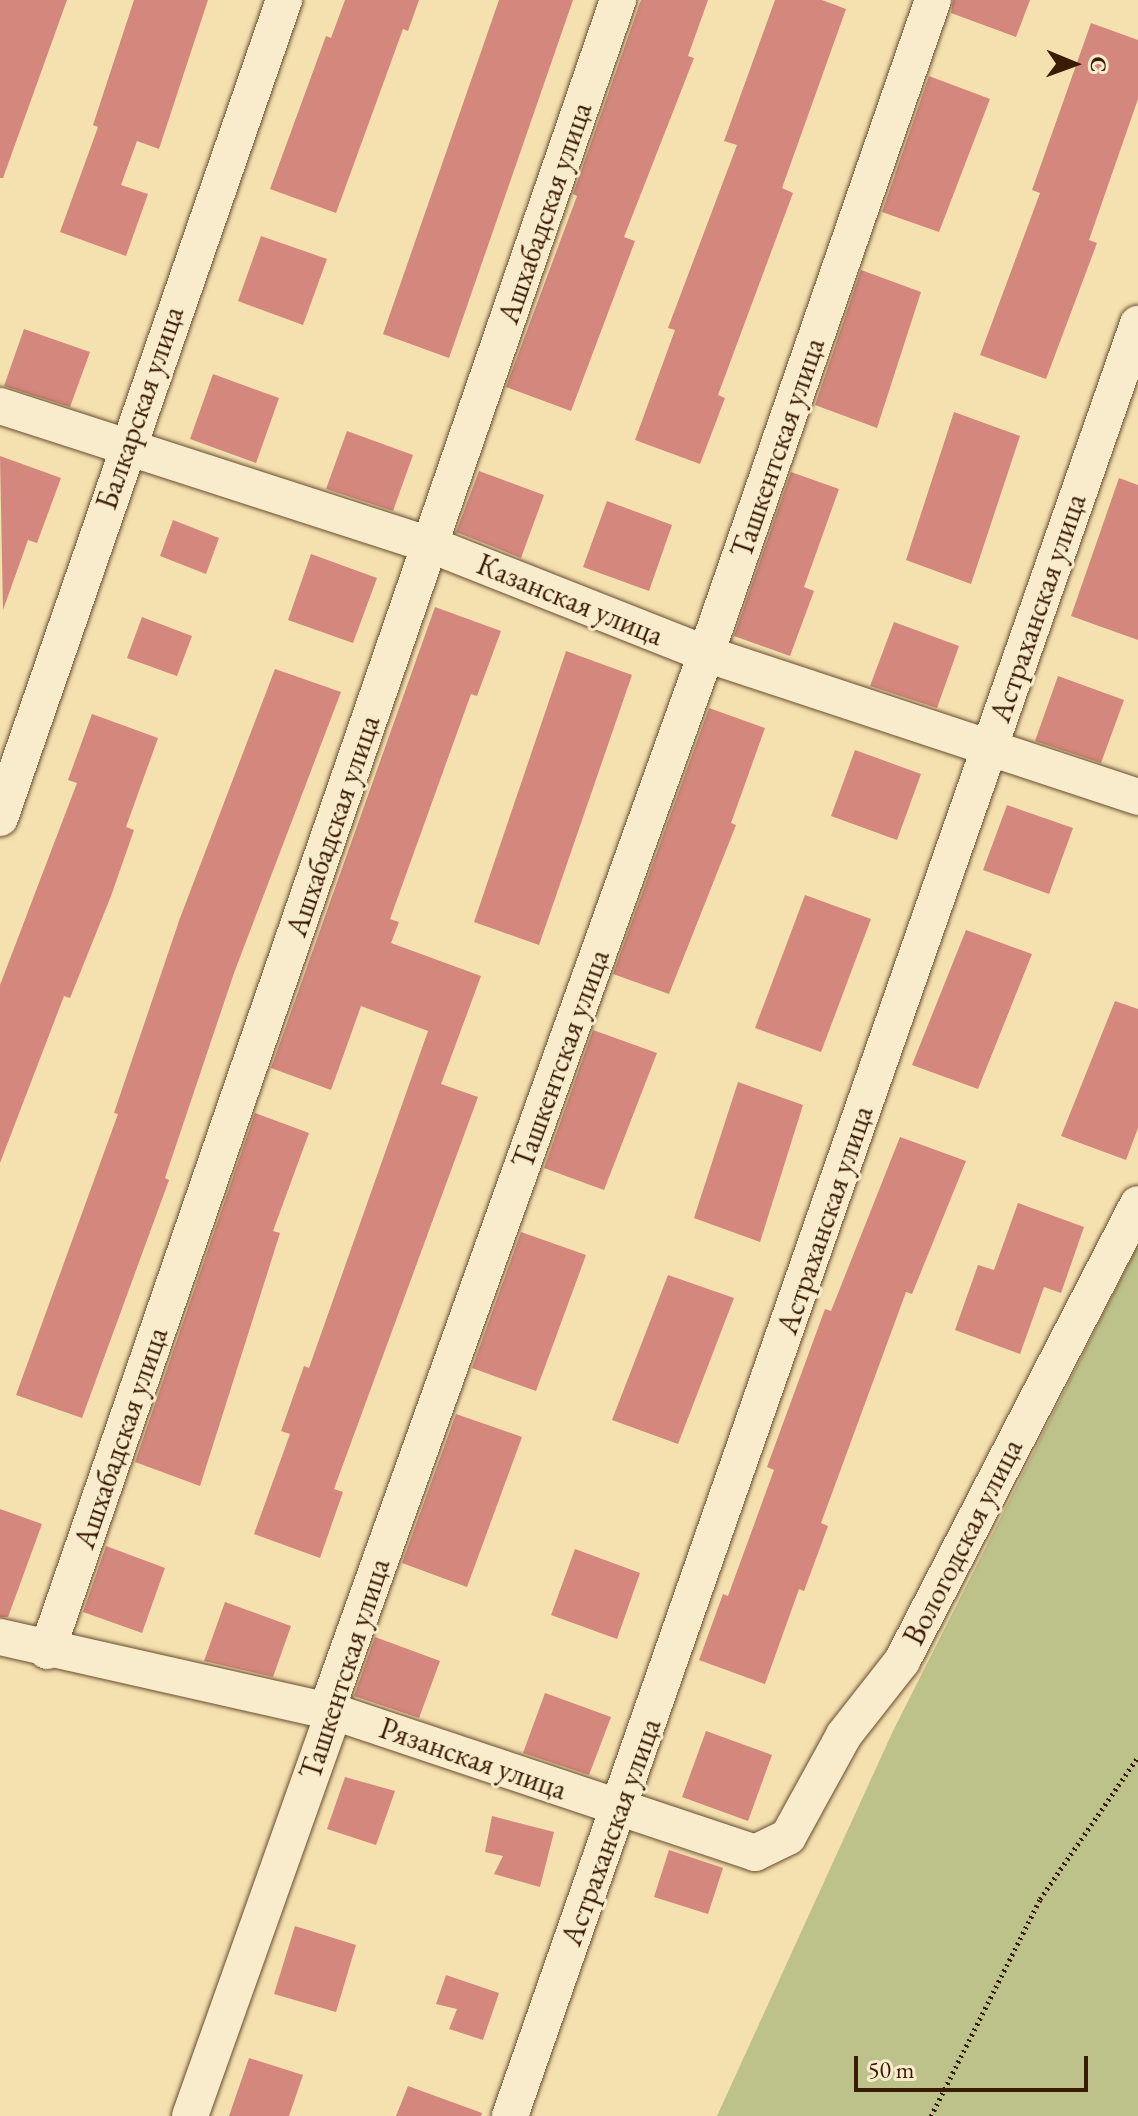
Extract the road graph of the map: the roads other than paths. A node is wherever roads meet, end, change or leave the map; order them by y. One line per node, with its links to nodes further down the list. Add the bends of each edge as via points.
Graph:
1 (284, 0): 6 (street, Балкарская улица)
2 (618, 0): 7 (street, Ашхабадская улица)
3 (933, 0): 8 (street, Ташкентская улица)
4 (1138, 324): 9 (street, Астраханская улица)
5 (0, 406): 6 (street, Казанская улица)
6 (125, 448): 7 (street, Казанская улица); 11 (street, Балкарская улица)
7 (431, 545): 8 (street, Казанская улица); 14 (street, Ашхабадская улица)
8 (706, 654): 9 (street, Казанская улица); 15 (street, Ташкентская улица, via 337,1681)
9 (989, 750): 10 (street, Казанская улица); 16 (street, Астраханская улица)
10 (1138, 797)
11 (0, 818)
12 (1138, 1204): 17 (street, Вологодская улица, via 902,1661 844,1735 788,1837)
13 (0, 1637): 14 (street, Рязанская улица)
14 (47, 1651): 15 (street, Рязанская улица)
15 (334, 1712): 16 (street, Рязанская улица); 18 (street, Ташкентская улица)
16 (620, 1809): 17 (street, Рязанская улица); 19 (street, Астраханская улица)
17 (755, 1853)
18 (190, 2116)
19 (510, 2116)

